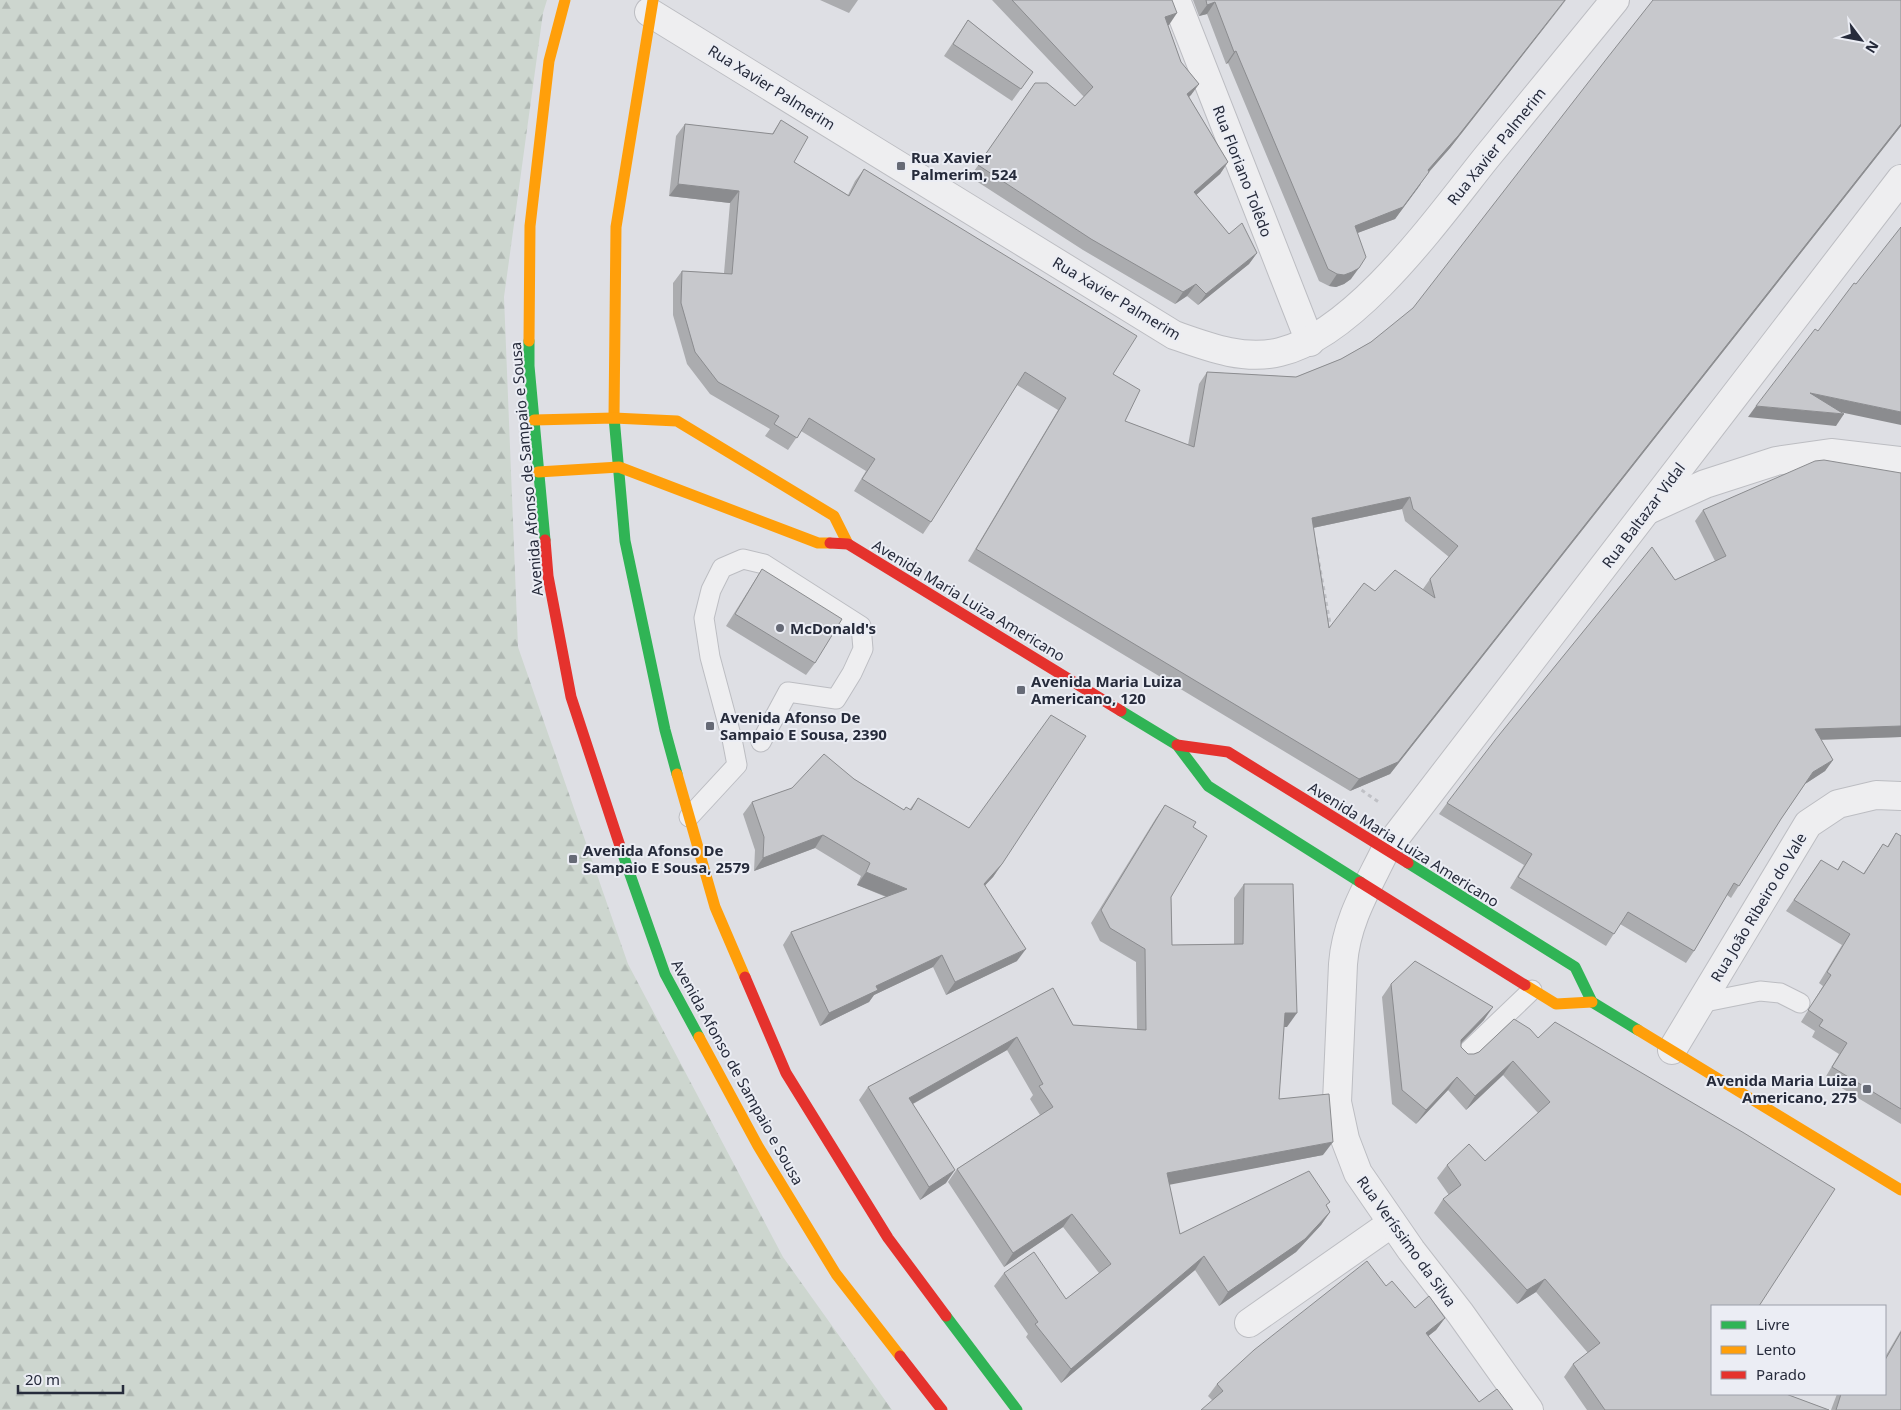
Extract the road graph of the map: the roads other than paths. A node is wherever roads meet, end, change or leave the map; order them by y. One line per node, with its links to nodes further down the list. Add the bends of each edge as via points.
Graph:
1 (565, 0): 8 (main road, Avenida Afonso de Sampaio e Sousa, via 550,61 530,226 529,366)
2 (1176, 0): 6 (street, Rua Floriano Tolêdo)
3 (1615, 0): 6 (street, Rua Xavier Palmerim, via 1400,264 1350,313)
4 (651, 6): 6 (street, Rua Xavier Palmerim, via 1174,335 1222,352 1263,355); 7 (main road, via 616,227)
5 (1901, 178): 12 (street, Rua Baltazar Vidal)
6 (1310, 342)
7 (614, 418): 8 (main road); 10 (main road); 13 (main road, via 677,421 834,516)
8 (534, 420): 11 (main road, Avenida Afonso de Sampaio e Sousa)
9 (1901, 461): 12 (street, via 1831,453 1776,461 1706,484)
10 (619, 467): 11 (main road, Avenida Maria Luiza Americano); 13 (main road, Avenida Maria Luiza Americano, via 818,543); 17 (main road, via 625,541 665,730)
11 (538, 472): 29 (main road, Avenida Afonso de Sampaio e Sousa, via 548,576 571,696 665,974 758,1146 836,1274)
12 (1647, 510): 18 (street, Rua Baltazar Vidal)
13 (848, 544): 15 (main road, Avenida Maria Luiza Americano)
14 (761, 742): 17 (lane, via 788,692 836,698 863,649 861,626 764,564 743,559 722,568 711,590 704,618 710,657 737,765)
15 (1177, 745): 18 (main road, Avenida Maria Luiza Americano, via 1228,752); 19 (main road, Avenida Maria Luiza Americano, via 1208,786)
16 (1901, 796): 22 (street, Rua João Ribeiro do Vale, via 1876,795 1838,804 1808,824)
17 (689, 817): 30 (main road, via 715,907 786,1073 888,1238)
18 (1386, 851): 19 (street, Rua Veríssimo da Silva); 21 (main road, Avenida Maria Luiza Americano, via 1575,967)
19 (1367, 887): 20 (main road, Avenida Maria Luiza Americano); 27 (street, Rua Veríssimo da Silva, via 1344,945 1337,1102 1345,1139 1358,1173)
20 (1532, 990): 21 (main road, Avenida Maria Luiza Americano, via 1556,1004); 25 (lane)
21 (1592, 1002): 24 (main road)
22 (1700, 1003): 23 (lane, via 1760,991 1780,993); 24 (street, Rua João Ribeiro do Vale)
23 (1800, 1003)
24 (1672, 1050): 26 (main road)
25 (1462, 1057)
26 (1901, 1190)
27 (1392, 1223): 28 (street); 31 (street, Rua Veríssimo da Silva)
28 (1249, 1323)
29 (942, 1410)
30 (1017, 1410)
31 (1529, 1410)

